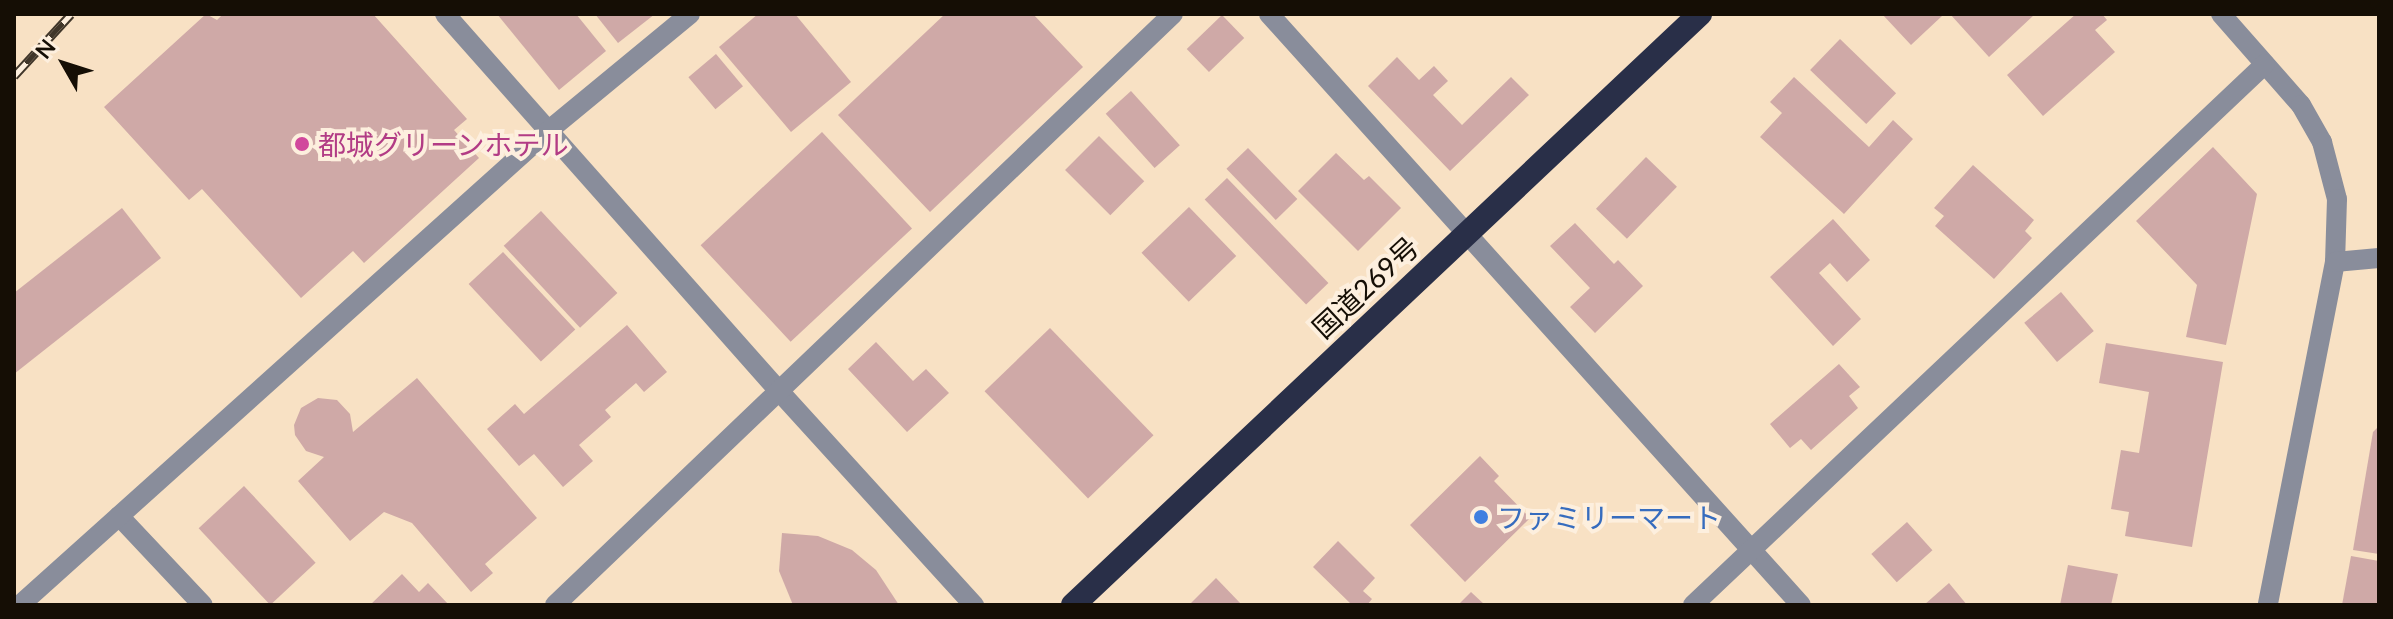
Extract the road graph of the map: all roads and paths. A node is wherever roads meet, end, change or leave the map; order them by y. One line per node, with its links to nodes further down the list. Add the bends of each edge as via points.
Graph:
1 (445, 14): 8 (street)
2 (690, 14): 8 (street)
3 (1173, 14): 12 (street)
4 (1269, 14): 9 (street)
5 (1700, 14): 9 (highway, 国道269号)
6 (2221, 14): 7 (street)
7 (2265, 64): 11 (street, via 2301,105 2322,142 2337,199); 14 (street)
8 (548, 131): 12 (street); 13 (street)
9 (1466, 232): 14 (street); 19 (highway, 国道269号)
10 (2379, 258): 11 (street)
11 (2335, 262): 22 (street)
12 (779, 391): 17 (street); 18 (street)
13 (119, 516): 15 (street); 16 (street)
14 (1752, 551): 20 (street); 21 (street)
15 (20, 605)
16 (203, 605)
17 (555, 605)
18 (974, 605)
19 (1073, 605)
20 (1693, 605)
21 (1801, 605)
22 (2268, 605)

